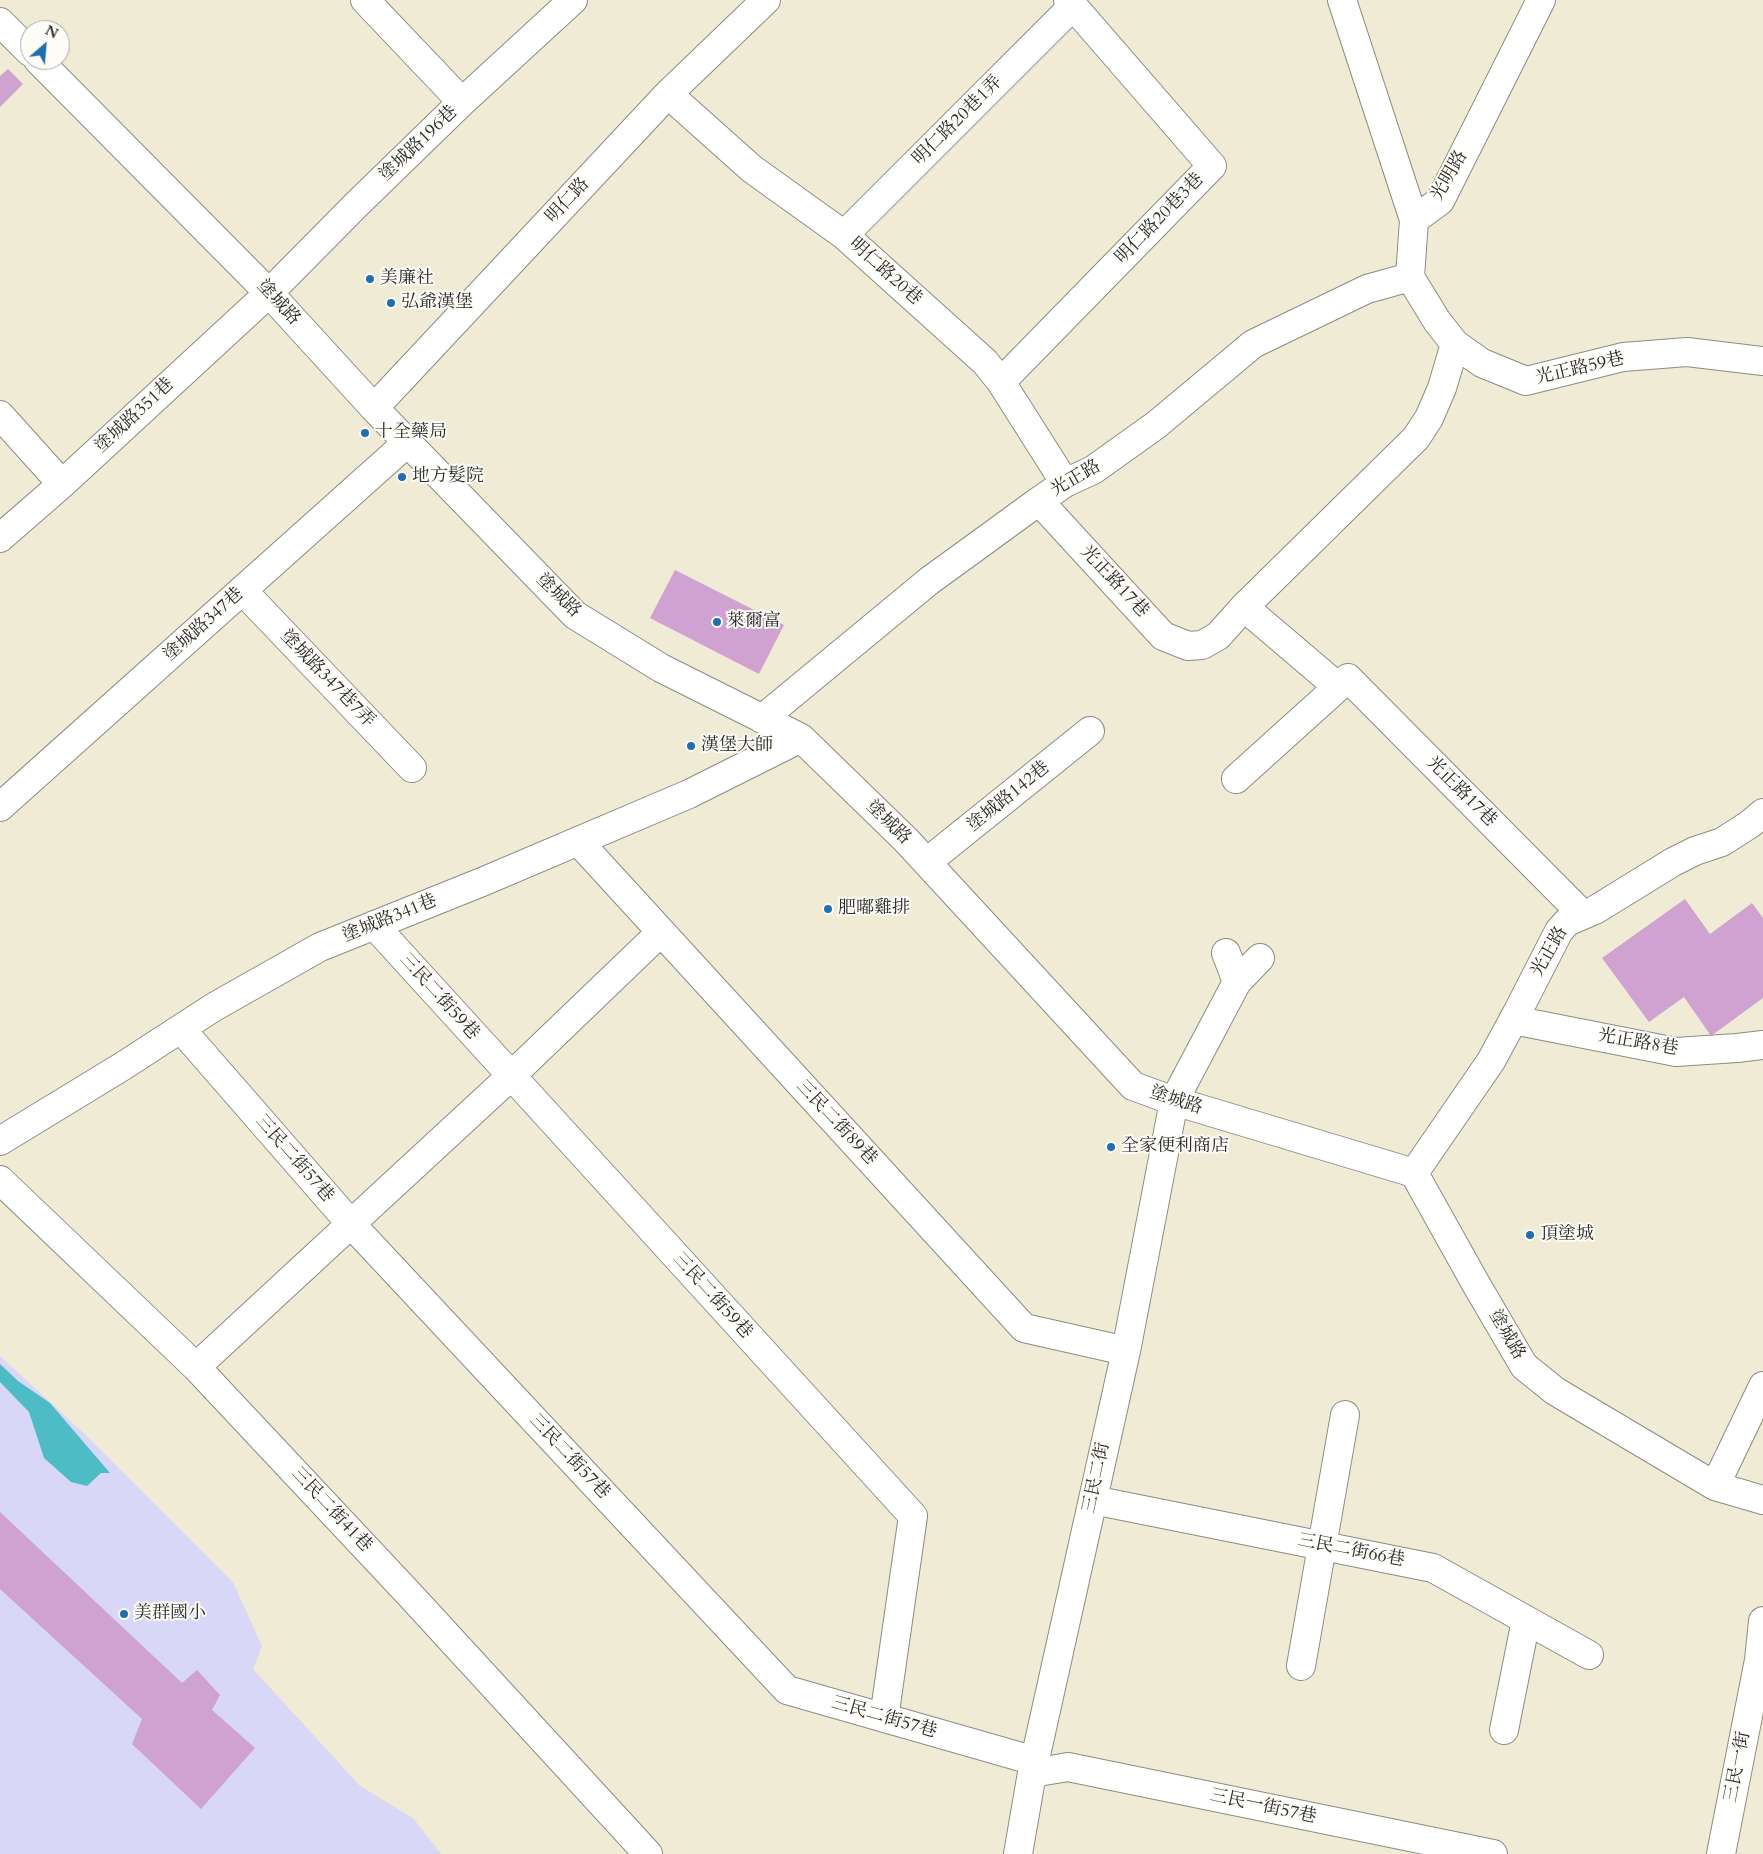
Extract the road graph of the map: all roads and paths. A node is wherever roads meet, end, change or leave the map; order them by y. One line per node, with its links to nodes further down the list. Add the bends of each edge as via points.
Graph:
1 (365, 0): 11 (street)
2 (573, 0): 11 (street, 塗城路196巷)
3 (766, 0): 10 (street, 明仁路)
4 (1342, 0): 12 (street, 光明路)
5 (1541, 0): 12 (street, 光明路, via 1440,201)
6 (1070, 3): 13 (street, 明仁路20巷1弄); 18 (street, 明仁路20巷3巷, via 1212,166)
7 (0, 22): 8 (street)
8 (20, 42)
9 (48, 70): 15 (street, 塗城路)
10 (668, 94): 13 (street, 明仁路20巷, via 752,169); 19 (street, 明仁路)
11 (462, 102): 15 (street, 塗城路196巷)
12 (1414, 220): 14 (street)
13 (844, 235): 18 (street, 明仁路20巷, via 985,362)
14 (1410, 278): 16 (street, 光正路59巷); 23 (street, 光正路, via 1367,289 1253,344 1156,425 1093,470)
15 (269, 293): 19 (street, 塗城路); 22 (street, 塗城路351巷)
16 (1455, 344): 17 (street, 光正路59巷, via 1482,363 1526,382 1623,357 1687,352); 27 (street, 光正路17巷, via 1442,388 1416,438)
17 (1763, 361)
18 (1001, 382): 23 (street, 明仁路20巷)
19 (374, 408): 21 (street, 塗城路)
20 (0, 415): 22 (street)
21 (408, 442): 26 (street, 塗城路347巷); 29 (street, 塗城路, via 574,614 661,668)
22 (62, 484): 25 (street, 塗城路351巷)
23 (1065, 484): 24 (street, 光正路)
24 (1039, 501): 27 (street, 光正路17巷, via 1163,636 1188,646 1202,645 1218,636); 29 (street, 光正路, via 929,581)
25 (0, 538)
26 (242, 590): 32 (street, 塗城路347巷7弄); 34 (street, 塗城路347巷)
27 (1244, 607): 28 (street)
28 (1338, 687): 33 (street); 38 (street, 光正路17巷, via 1348,678)
29 (762, 719): 31 (street, 塗城路)
30 (1090, 731): 37 (street, 塗城路142巷)
31 (800, 738): 36 (street, 塗城路341巷, via 689,794); 37 (street, 塗城路)
32 (412, 768)
33 (1236, 779)
34 (0, 807)
35 (1763, 813): 38 (street, 光正路, via 1722,842 1672,862)
36 (578, 841): 39 (street, 塗城路341巷); 40 (street, 三民二街89巷)
37 (927, 862): 48 (street, 塗城路, via 1133,1086)
38 (1583, 915): 44 (street, 光正路, via 1567,922 1559,931)
39 (374, 925): 45 (street, 塗城路341巷, via 320,947); 47 (street, 三民二街59巷)
40 (661, 932): 47 (street); 53 (street, 三民二街89巷, via 1024,1328)
41 (1226, 953): 43 (street)
42 (1260, 958): 43 (street, 三民二街)
43 (1237, 982): 48 (street, 三民二街)
44 (1513, 1020): 46 (street, 光正路8巷, via 1676,1052); 50 (street, 光正路, via 1491,1060)
45 (181, 1029): 49 (street, 塗城路341巷); 52 (street, 三民二街57巷)
46 (1763, 1045)
47 (511, 1076): 52 (street); 65 (street, 三民二街59巷, via 913,1516)
48 (1174, 1101): 50 (street, 塗城路); 53 (street, 三民二街)
49 (0, 1141)
50 (1414, 1173): 57 (street, 塗城路, via 1524,1366 1555,1391)
51 (0, 1180): 54 (street, 三民二街41巷)
52 (351, 1224): 54 (street); 65 (street, 三民二街57巷, via 787,1690)
53 (1126, 1350): 58 (street, 三民二街)
54 (196, 1367): 68 (street, 三民二街41巷)
55 (1763, 1386): 57 (street)
56 (1345, 1415): 60 (street)
57 (1715, 1486): 59 (street, 塗城路)
58 (1093, 1500): 60 (street, 三民二街66巷); 67 (street, 三民二街)
59 (1763, 1500)
60 (1321, 1545): 61 (street, 三民二街66巷, via 1433,1568); 64 (street)
61 (1526, 1620): 63 (street, 三民二街66巷); 66 (street)
62 (1763, 1621): 71 (street, 三民一街, via 1759,1660)
63 (1590, 1655)
64 (1301, 1666)
65 (884, 1718): 67 (street, 三民二街57巷)
66 (1504, 1730)
67 (1034, 1767): 69 (street, 三民二街); 70 (street, 三民一街57巷, via 1068,1767)
68 (648, 1854)
69 (1018, 1854)
70 (1492, 1854)
71 (1721, 1854)

